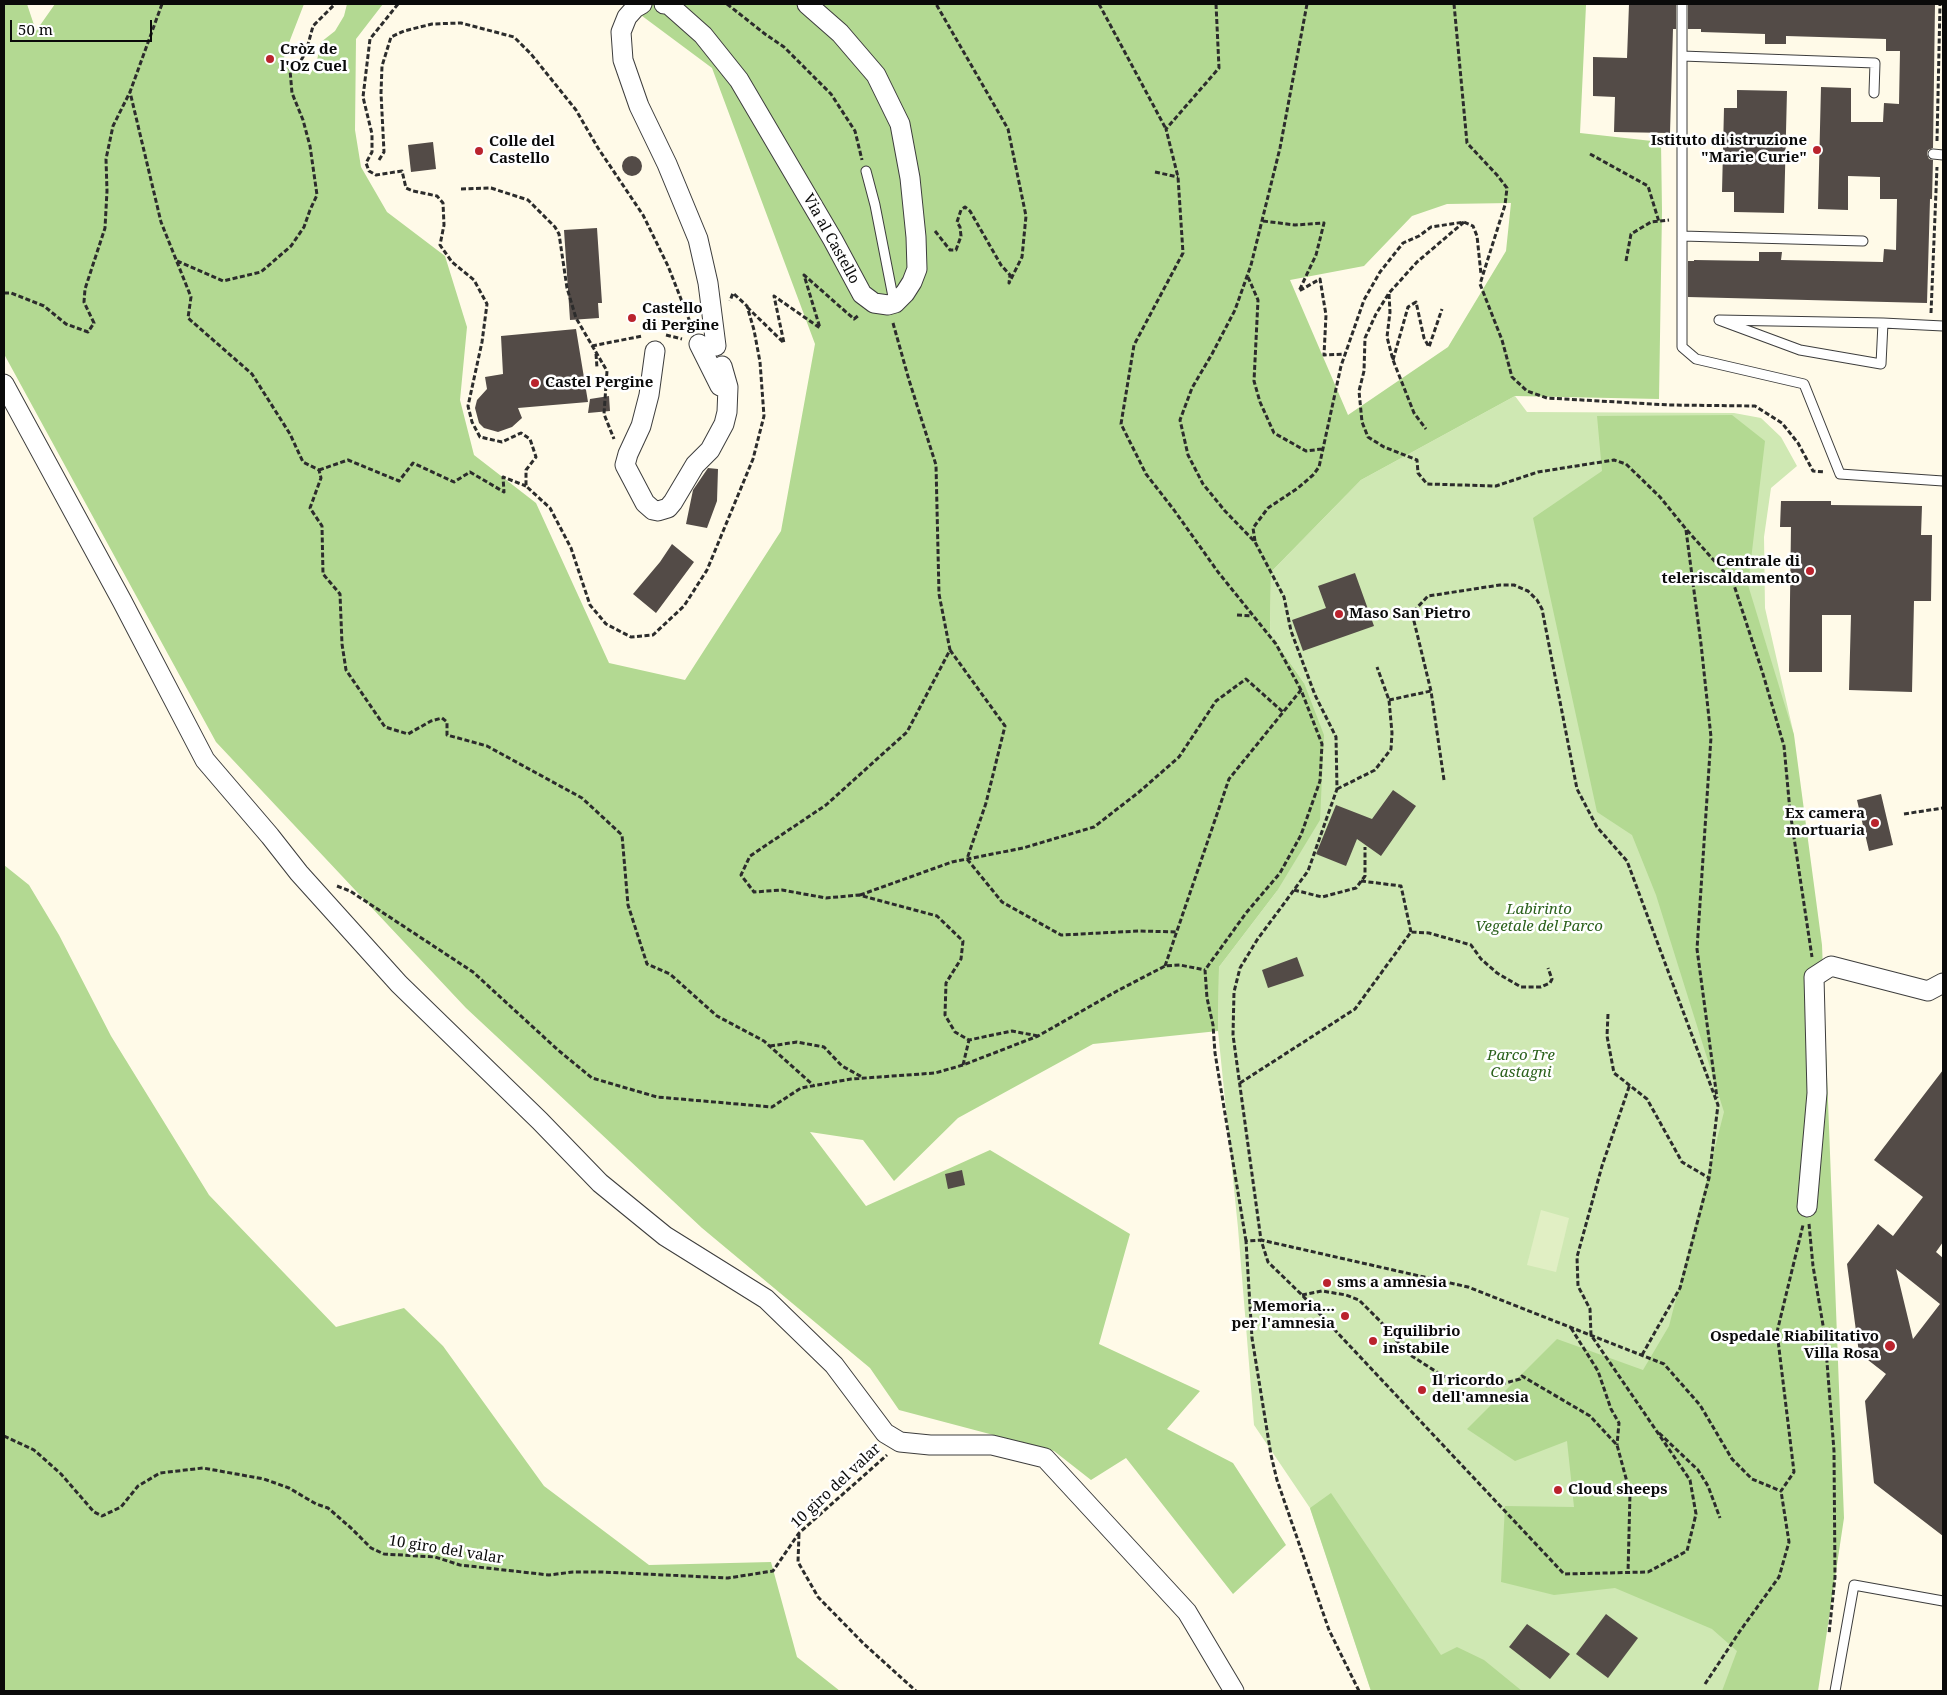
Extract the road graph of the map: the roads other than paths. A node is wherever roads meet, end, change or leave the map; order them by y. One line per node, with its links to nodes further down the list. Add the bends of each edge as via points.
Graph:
1 (642, 4): 18 (street, via 627,17 621,32 623,60 639,106 698,239 708,283 708,345)
2 (664, 4): 12 (street, Via al Castello, via 703,34 738,80 834,240 862,294)
3 (807, 4): 12 (street, via 840,33 876,75 900,124 910,178 917,269 905,293)
4 (1682, 4): 5 (lane)
5 (1682, 56): 6 (lane, via 1875,63); 10 (lane)
6 (1874, 93)
7 (1933, 154): 8 (lane)
8 (1943, 155)
9 (866, 171): 12 (lane, via 875,205)
10 (1682, 236): 11 (lane); 19 (lane, via 1682,347 1696,359 1804,384 1840,474)
11 (1863, 241)
12 (885, 304)
13 (1882, 323): 13 (lane, via 1881,364 1800,350 1719,320); 14 (lane)
14 (1943, 326)
15 (655, 351): 18 (street, via 641,426 625,465 648,507 658,511 668,508 678,495 724,424)
16 (722, 366): 18 (street, via 728,387)
17 (4, 384): 23 (street, via 205,760 299,873 399,984 600,1183 665,1236 766,1299 834,1365 884,1433 900,1442 992,1445 1045,1458 1186,1612)
18 (727, 400)
19 (1943, 481)
20 (1943, 983): 21 (street, via 1928,991 1830,966 1814,977 1817,1093)
21 (1807, 1207)
22 (1943, 1601): 24 (lane, via 1854,1585)
23 (1234, 1691)
24 (1835, 1691)

